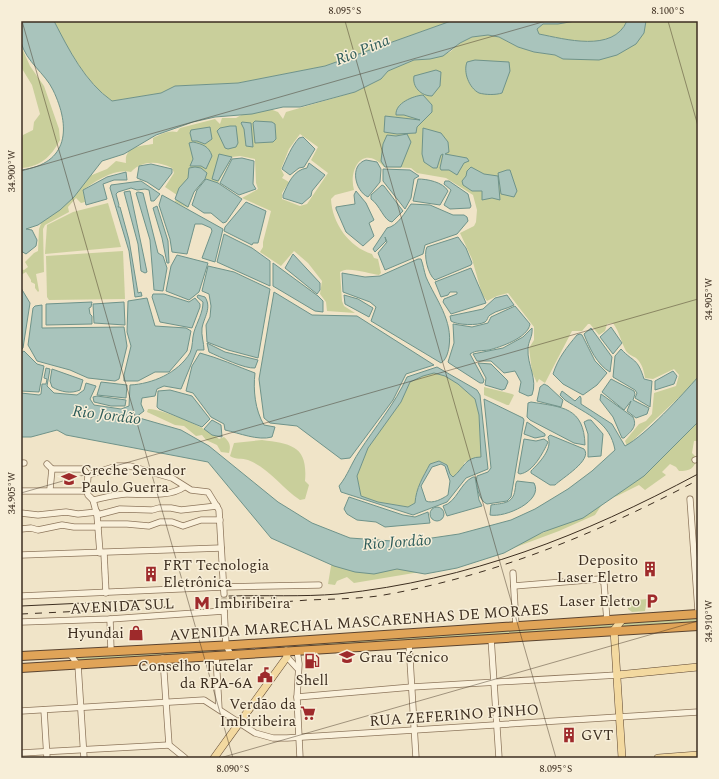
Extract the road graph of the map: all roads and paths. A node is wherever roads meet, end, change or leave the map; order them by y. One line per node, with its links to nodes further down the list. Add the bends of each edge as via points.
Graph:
1 (47, 464): 2 (street)
2 (52, 469): 3 (street, via 83,469); 6 (street)
3 (88, 475): 4 (street, via 114,466 127,465); 7 (street)
4 (178, 482): 5 (street); 9 (street)
5 (184, 487): 9 (street); 12 (street, via 208,492)
6 (50, 489): 7 (street); 8 (street)
7 (87, 490): 11 (street)
8 (21, 491)
9 (177, 491): 11 (street)
10 (690, 499): 25 (street)
11 (93, 500): 14 (street)
12 (218, 506): 14 (street, via 181,510 120,509); 15 (street)
13 (21, 513): 14 (street)
14 (97, 513): 16 (street)
15 (220, 520): 16 (street, via 200,520 183,526 172,522 160,522 149,526); 18 (street)
16 (98, 526): 17 (street, via 62,525 38,530); 19 (street)
17 (21, 529)
18 (221, 548): 19 (street); 24 (street)
19 (102, 553): 20 (street); 26 (street)
20 (21, 555)
21 (513, 573): 23 (street)
22 (318, 585): 24 (street, AVENIDA SUL)
23 (514, 586): 33 (street, via 600,579 604,583); 35 (street)
24 (223, 587): 26 (street, AVENIDA SUL); 27 (street)
25 (697, 587): 29 (street)
26 (106, 593): 28 (street, AVENIDA SUL)
27 (224, 594)
28 (21, 596)
29 (698, 610)
30 (698, 614): 32 (highway, AVENIDA MARECHAL MASCARENHAS DE MORAES)
31 (110, 619): 34 (street, AVENIDA SUL); 41 (street, AVENIDA SUL, via 224,610); 43 (street)
32 (622, 620): 33 (highway, AVENIDA MARECHAL MASCARENHAS DE MORAES); 37 (main road)
33 (607, 621): 35 (highway, AVENIDA MARECHAL MASCARENHAS DE MORAES)
34 (21, 622)
35 (516, 626): 39 (highway, AVENIDA MARECHAL MASCARENHAS DE MORAES)
36 (698, 626): 37 (highway, AVENIDA MARECHAL MASCARENHAS DE MORAES)
37 (614, 630): 38 (highway, AVENIDA MARECHAL MASCARENHAS DE MORAES); 56 (main road)
38 (491, 638): 40 (highway, AVENIDA MARECHAL MASCARENHAS DE MORAES); 57 (street)
39 (275, 642): 41 (highway, AVENIDA MARECHAL MASCARENHAS DE MORAES); 47 (highway)
40 (409, 643): 42 (highway, AVENIDA MARECHAL MASCARENHAS DE MORAES); 58 (street)
41 (226, 645): 43 (highway, AVENIDA MARECHAL MASCARENHAS DE MORAES); 46 (street)
42 (297, 650): 47 (highway, AVENIDA MARECHAL MASCARENHAS DE MORAES); 55 (street)
43 (111, 651): 45 (highway, AVENIDA MARECHAL MASCARENHAS DE MORAES)
44 (56, 654): 45 (highway, AVENIDA MARECHAL MASCARENHAS DE MORAES); 48 (highway, AVENIDA MARECHAL MASCARENHAS DE MORAES); 51 (highway, via 39,659)
45 (70, 654): 52 (street)
46 (230, 654): 47 (highway, AVENIDA MARECHAL MASCARENHAS DE MORAES); 49 (highway, AVENIDA MARECHAL MASCARENHAS DE MORAES)
47 (286, 654): 55 (street); 67 (main road)
48 (21, 656)
49 (216, 656): 50 (highway, AVENIDA MARECHAL MASCARENHAS DE MORAES); 62 (street)
50 (162, 658): 52 (highway, AVENIDA MARECHAL MASCARENHAS DE MORAES); 60 (street)
51 (21, 660)
52 (78, 664): 54 (highway, AVENIDA MARECHAL MASCARENHAS DE MORAES); 61 (street)
53 (698, 667): 56 (main road)
54 (21, 668)
55 (297, 668): 59 (street)
56 (617, 675): 57 (street); 66 (main road)
57 (494, 682): 58 (street); 68 (street)
58 (412, 687): 59 (street); 69 (street)
59 (297, 697): 70 (street)
60 (166, 703): 61 (street, RUA ZEFERINO PINHO); 62 (street, RUA ZEFERINO PINHO, via 204,700); 71 (street)
61 (81, 707): 63 (street, RUA ZEFERINO PINHO); 72 (street)
62 (219, 709): 67 (street, RUA ZEFERINO PINHO)
63 (44, 710): 64 (street, RUA ZEFERINO PINHO); 73 (street)
64 (21, 711)
65 (698, 712): 66 (street, RUA ZEFERINO PINHO)
66 (620, 717): 68 (street, RUA ZEFERINO PINHO); 83 (main road)
67 (240, 724): 70 (street, RUA ZEFERINO PINHO, via 262,736); 79 (main road)
68 (497, 724): 69 (street, RUA ZEFERINO PINHO); 82 (street)
69 (414, 731): 70 (street, RUA ZEFERINO PINHO); 81 (street)
70 (300, 737): 80 (street)
71 (169, 745): 72 (street); 78 (street)
72 (84, 749): 73 (street); 77 (street)
73 (46, 751): 74 (street); 76 (street)
74 (21, 753)
75 (698, 755): 85 (main road)
76 (47, 758)
77 (84, 758)
78 (186, 758)
79 (214, 758)
80 (300, 758)
81 (416, 758)
82 (499, 758)
83 (622, 758)
84 (658, 758): 85 (main road)
85 (663, 758)

